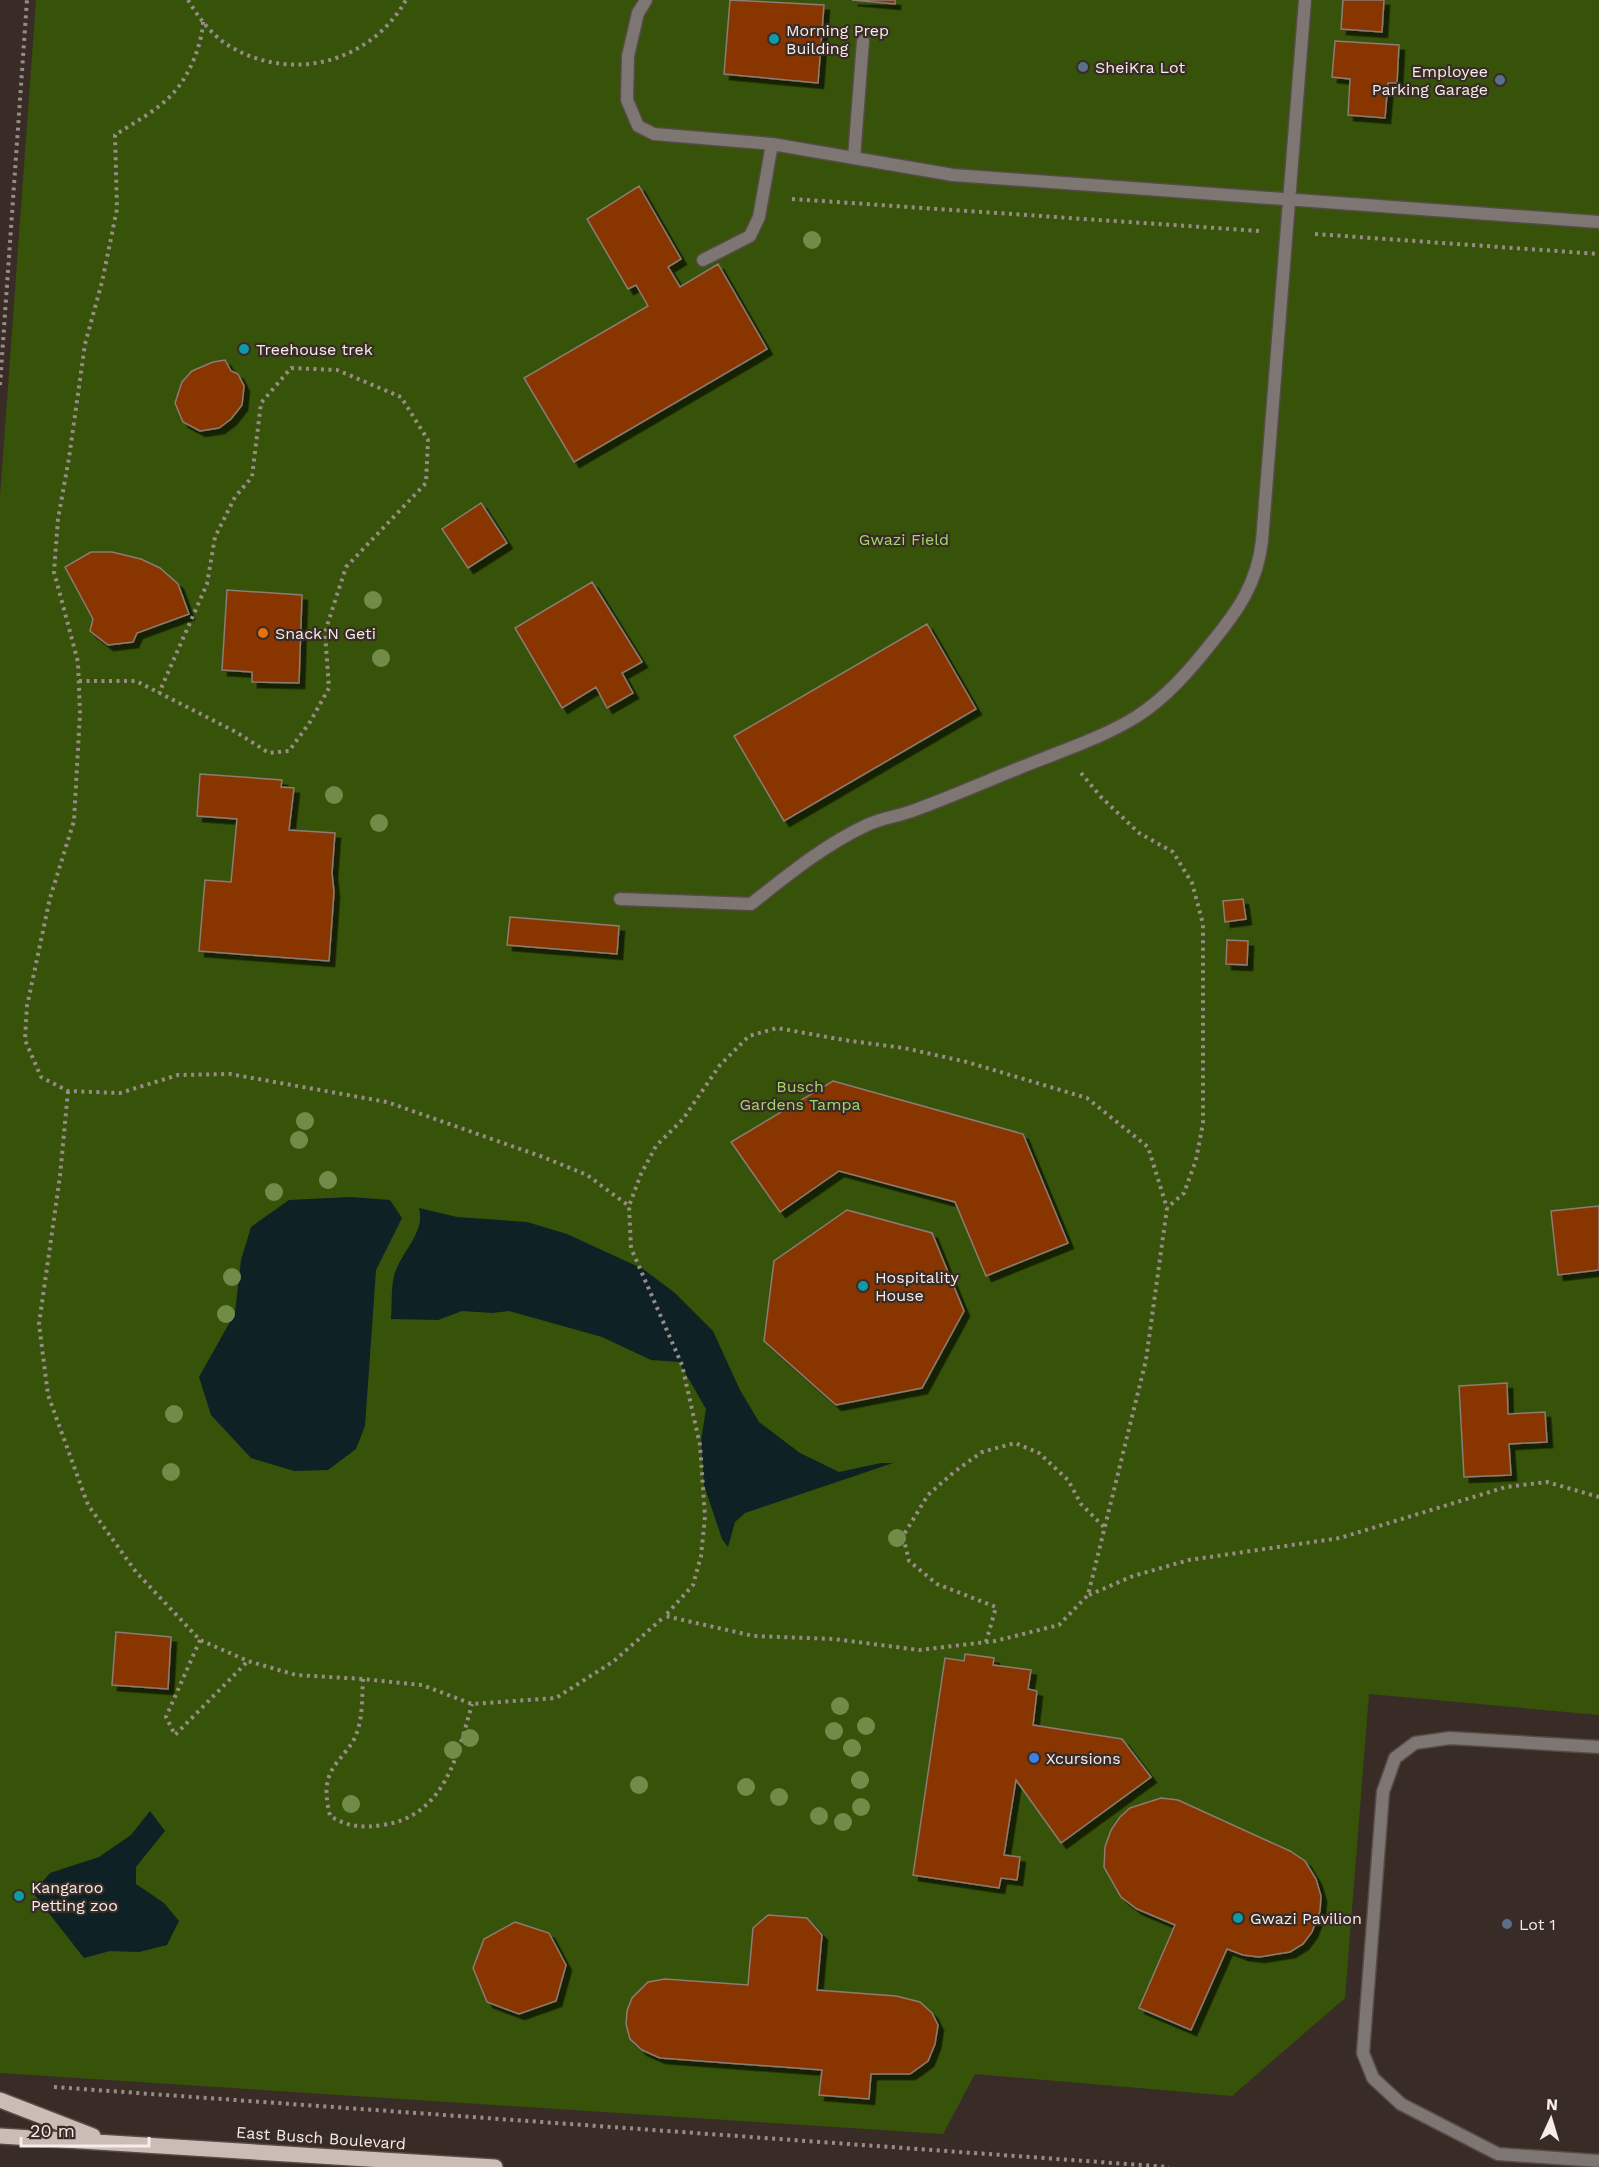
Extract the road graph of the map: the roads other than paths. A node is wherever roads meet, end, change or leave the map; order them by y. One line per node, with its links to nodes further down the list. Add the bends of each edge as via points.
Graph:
1 (646, 0): 4 (lane, via 638,13 628,56 627,100 638,126 654,134)
2 (1305, 0): 6 (lane)
3 (863, 41): 5 (lane)
4 (772, 144): 5 (lane); 8 (lane, via 759,217 750,236)
5 (855, 158): 6 (lane, via 953,175)
6 (1288, 200): 7 (lane); 9 (lane, via 1259,563 1251,588 1197,662 1164,696 1103,735 869,824 805,861 752,904)
7 (1599, 222)
8 (702, 260)
9 (620, 899)
10 (1599, 1747): 14 (lane, via 1450,1738 1415,1743 1395,1758 1383,1792 1363,2053 1374,2078 1401,2104 1498,2154)
11 (0, 2100): 13 (main road)
12 (0, 2136): 13 (main road, East Busch Boulevard)
13 (107, 2142): 15 (main road, East Busch Boulevard)
14 (1599, 2161)
15 (495, 2167)

